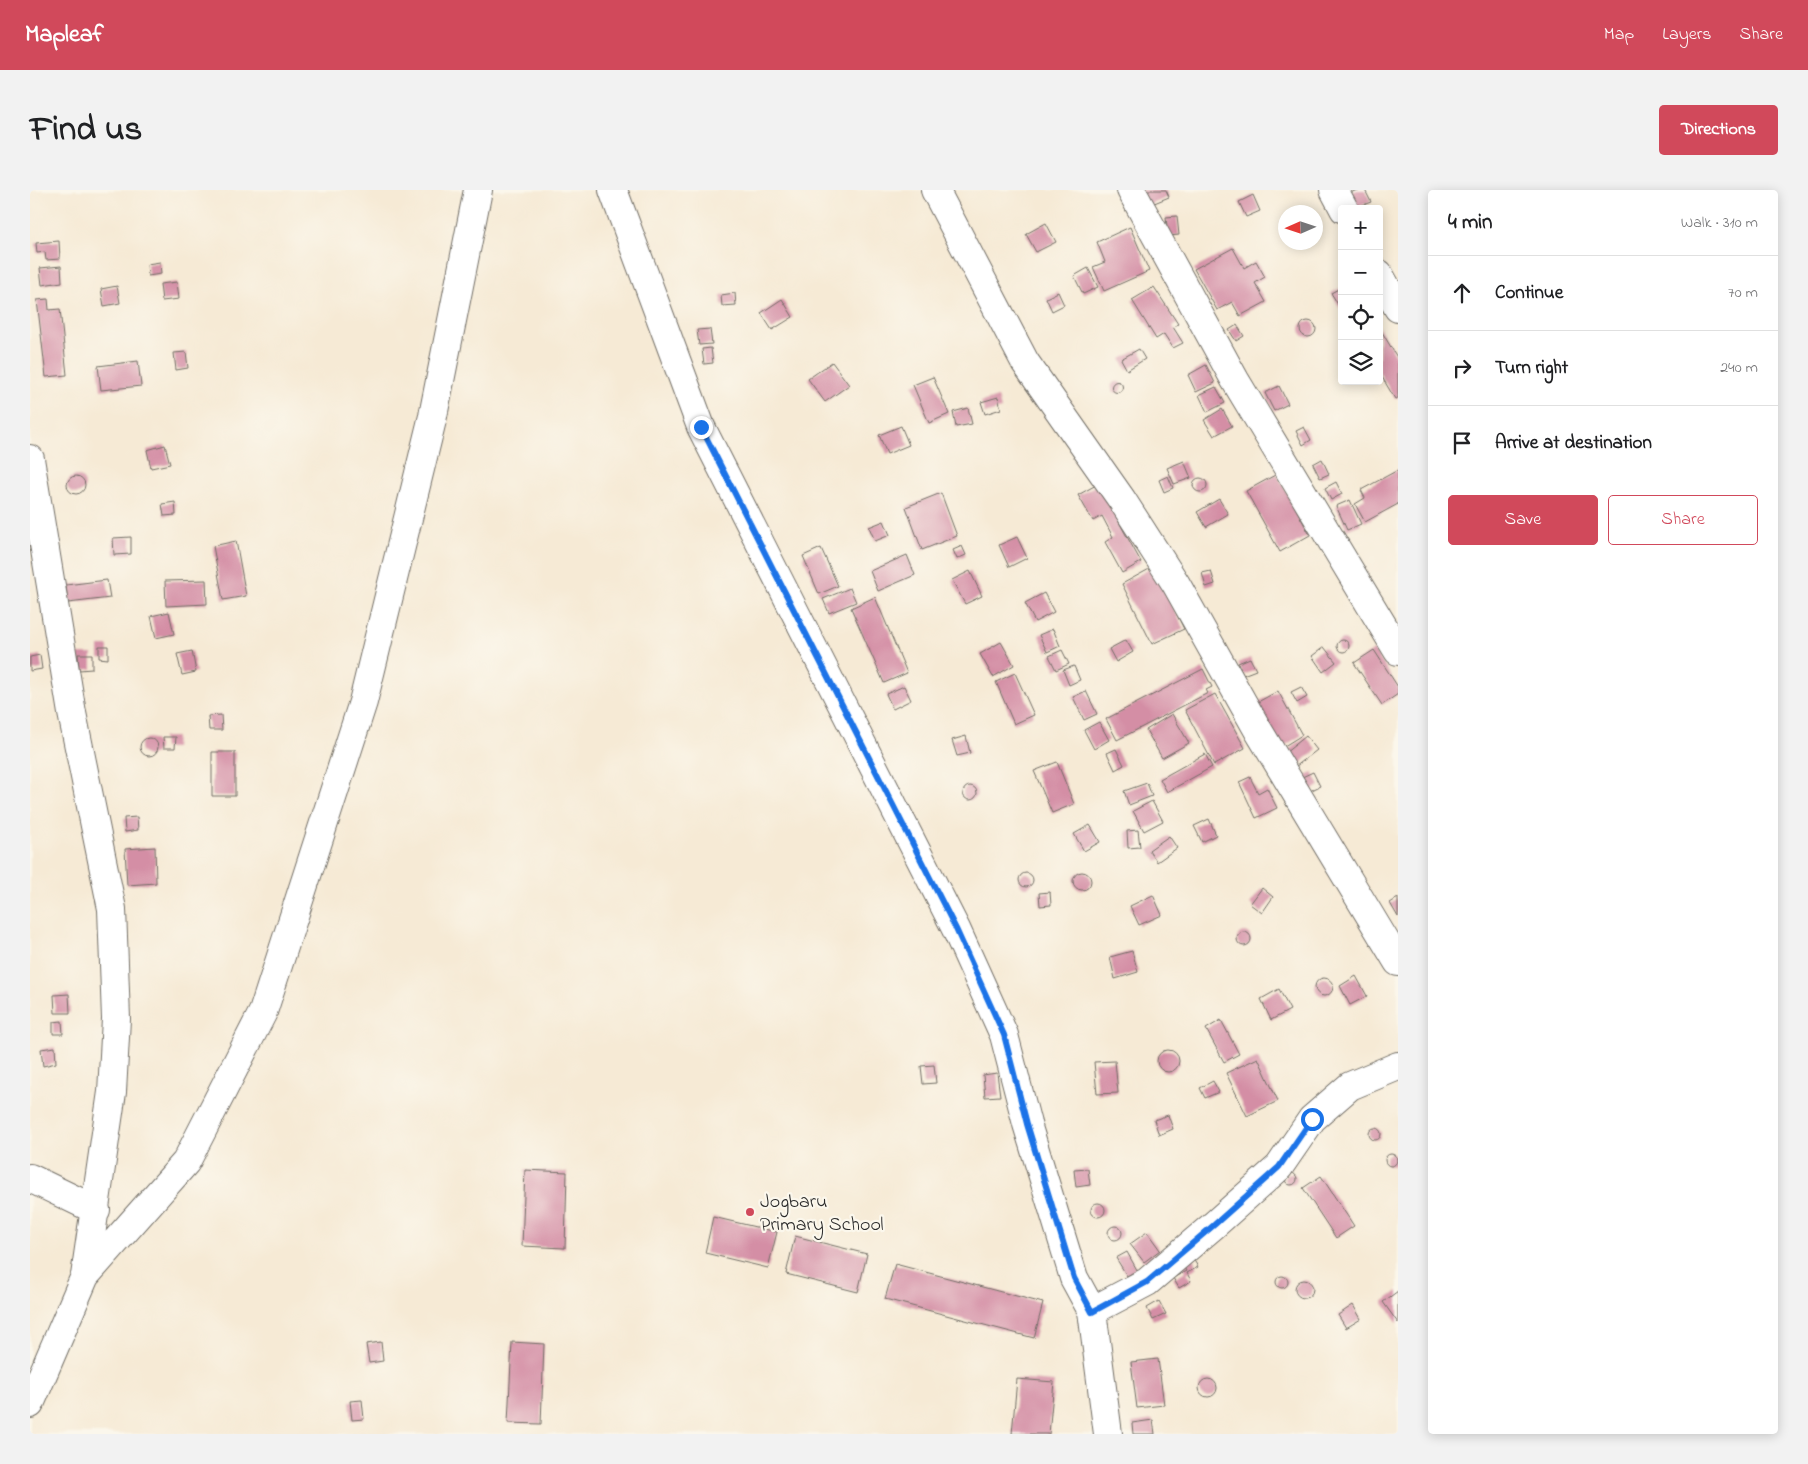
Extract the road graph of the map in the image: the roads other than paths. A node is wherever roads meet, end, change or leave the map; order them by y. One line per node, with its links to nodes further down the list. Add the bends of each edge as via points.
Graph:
1 (478, 190): 15 (street, via 433,416 362,702 263,1012 186,1162)
2 (612, 190): 16 (street, via 701,427 956,929 1004,1035 1027,1124 1074,1278)
3 (935, 190): 11 (street, via 1025,362 1122,500 1176,584 1258,730)
4 (1132, 190): 10 (street, via 1235,380)
5 (1334, 190): 6 (street)
6 (1342, 205)
7 (1383, 281): 8 (street)
8 (1398, 308)
9 (30, 460): 14 (street, via 72,713 112,908 116,1020 112,1092)
10 (1398, 651)
11 (1398, 962)
12 (1398, 1066): 16 (street, via 1350,1086 1312,1119 1279,1167 1214,1225 1147,1282)
13 (30, 1178): 14 (street)
14 (96, 1210): 15 (street)
15 (85, 1276): 17 (street)
16 (1092, 1312): 18 (street)
17 (30, 1404)
18 (1108, 1434)

